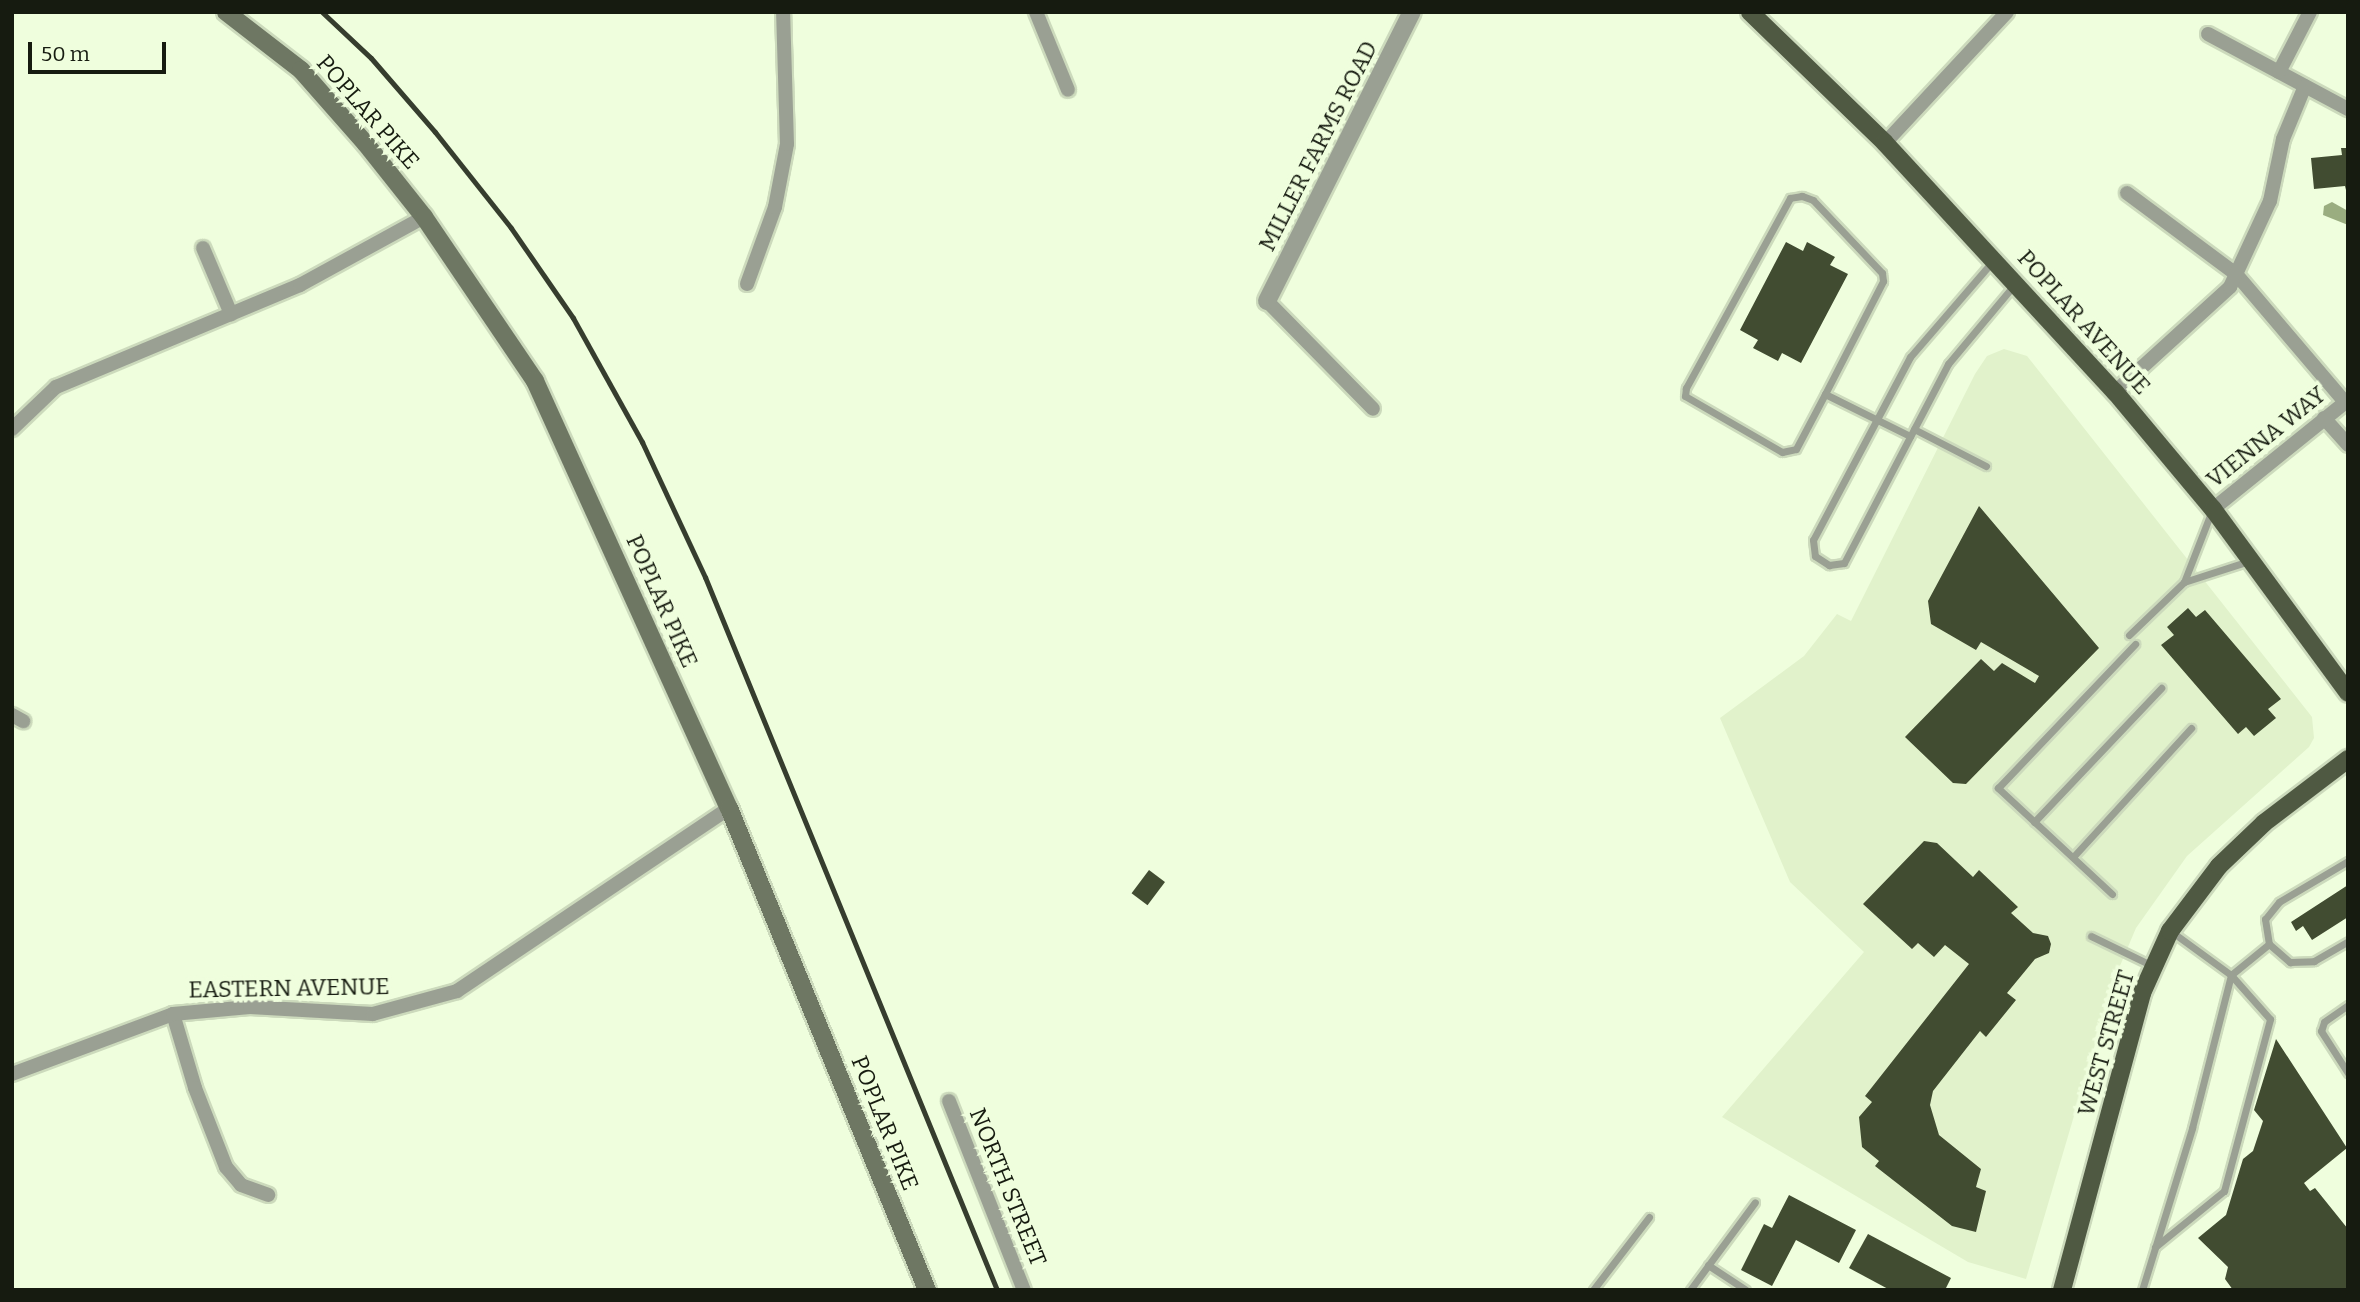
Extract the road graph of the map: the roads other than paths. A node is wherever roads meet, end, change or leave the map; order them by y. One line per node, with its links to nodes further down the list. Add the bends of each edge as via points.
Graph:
1 (226, 12): 15 (main road, POPLAR PIKE, via 301,70)
2 (783, 12): 20 (street, via 787,144 775,207)
3 (1035, 12): 11 (street)
4 (1412, 12): 21 (street, MILLER FARMS ROAD)
5 (1751, 12): 13 (main road, POPLAR AVENUE)
6 (2007, 12): 13 (street)
7 (2310, 12): 9 (street)
8 (2208, 34): 9 (street)
9 (2279, 72): 10 (street)
10 (2305, 86): 12 (street); 18 (street, via 2283,139 2270,201)
11 (1068, 90)
12 (2348, 109)
13 (1885, 143): 17 (main road, POPLAR AVENUE)
14 (2127, 193): 18 (street)
15 (424, 217): 22 (street, via 300,285); 42 (main road, POPLAR PIKE, via 535,381)
16 (203, 248): 22 (street)
17 (1995, 258): 19 (main road, POPLAR AVENUE); 28 (lane, via 1910,358)
18 (2236, 274): 23 (street, via 2211,306); 25 (street)
19 (2017, 282): 23 (main road, POPLAR AVENUE); 30 (lane, via 1948,364)
20 (747, 284)
21 (1267, 301): 26 (street)
22 (231, 314): 29 (street, via 56,387)
23 (2115, 392): 33 (main road, POPLAR AVENUE)
24 (1825, 394): 24 (lane, via 1790,452 1691,404 1685,396 1790,198 1802,196 1813,200 1839,227 1882,273 1883,281); 28 (lane)
25 (2346, 401): 27 (street, VIENNA WAY)
26 (1373, 409)
27 (2324, 418): 31 (street); 33 (street, VIENNA WAY)
28 (1878, 419): 30 (lane); 30 (lane, via 1813,540 1815,556 1829,565 1844,563)
29 (12, 429)
30 (1912, 433): 32 (lane)
31 (2348, 445)
32 (1986, 466)
33 (2213, 509): 34 (main road, POPLAR AVENUE); 35 (lane)
34 (2250, 560): 35 (lane); 39 (main road, POPLAR AVENUE)
35 (2183, 582): 36 (lane)
36 (2129, 635)
37 (2135, 644): 43 (lane, via 1998,788)
38 (2161, 688): 43 (lane)
39 (2348, 693)
40 (2191, 728): 44 (lane)
41 (2348, 758): 47 (main road, WEST STREET, via 2264,823 2219,866)
42 (729, 808): 54 (street, EASTERN AVENUE, via 457,991 373,1014 250,1007); 63 (main road, POPLAR PIKE)
43 (2034, 822): 44 (lane)
44 (2073, 857): 46 (lane)
45 (2348, 861): 50 (lane, via 2279,902 2265,919)
46 (2112, 894)
47 (2170, 931): 51 (main road, WEST STREET); 52 (lane)
48 (2091, 936): 51 (lane)
49 (2348, 941): 50 (lane, via 2314,961 2290,962)
50 (2269, 944): 52 (lane)
51 (2153, 966): 68 (main road, WEST STREET)
52 (2231, 975): 61 (lane, via 2192,1128); 61 (lane, via 2270,1019 2224,1191)
53 (2348, 1005): 55 (lane, via 2323,1022 2321,1031)
54 (173, 1014): 56 (street, EASTERN AVENUE); 58 (street, via 226,1167 241,1185)
55 (2348, 1073)
56 (12, 1074)
57 (949, 1101): 64 (street, NORTH STREET)
58 (268, 1195)
59 (1755, 1202): 62 (lane)
60 (1649, 1217): 65 (lane)
61 (2155, 1247): 69 (lane)
62 (1708, 1265): 66 (lane); 67 (lane)
63 (926, 1290)
64 (1024, 1290)
65 (1593, 1290)
66 (1690, 1290)
67 (1746, 1290)
68 (2062, 1290)
69 (2142, 1290)

